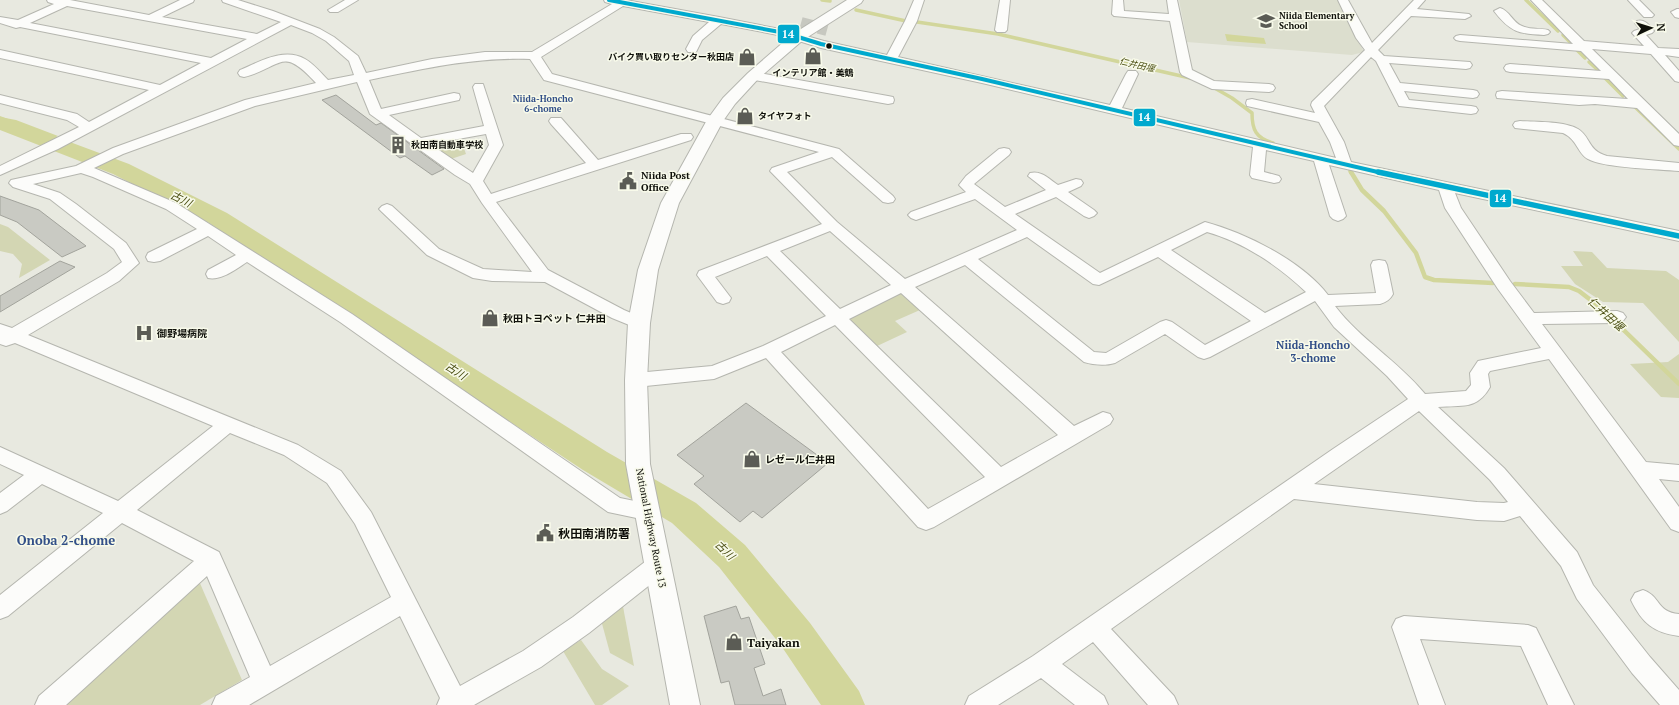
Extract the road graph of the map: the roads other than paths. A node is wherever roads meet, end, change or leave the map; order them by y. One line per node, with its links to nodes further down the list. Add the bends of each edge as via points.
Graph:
1 (52, 0): 16 (street)
2 (189, 0): 21 (street)
3 (227, 0): 25 (street)
4 (353, 0): 17 (street)
5 (609, 0): 15 (street)
6 (856, 0): 30 (highway, National Highway Route 13)
7 (918, 0): 41 (street, via 911,21)
8 (1005, 0): 27 (street)
9 (1118, 0): 22 (street, via 1118,14)
10 (1172, 0): 22 (street)
11 (1343, 0): 38 (street, via 1362,38)
12 (1420, 0): 19 (street)
13 (1536, 0): 29 (street)
14 (1633, 0): 35 (street, via 1648,31 1638,32)
15 (622, 2): 24 (street); 39 (street)
16 (64, 3): 21 (street); 26 (street)
17 (334, 10)
18 (1500, 11): 29 (street, via 1514,28 1521,31)
19 (1408, 12): 20 (street); 38 (street)
20 (1465, 16)
21 (151, 18): 31 (street)
22 (1176, 18): 55 (street, via 1186,72 1212,85)
23 (0, 20): 26 (street)
24 (719, 20): 30 (street); 34 (street, via 697,38)
25 (291, 21): 31 (street); 50 (street, via 330,39 354,59)
26 (19, 24): 28 (street); 43 (street)
27 (1001, 30)
28 (0, 32)
29 (1570, 34): 33 (street)
30 (798, 37): 41 (street); 48 (highway, National Highway Route 13)
31 (259, 38): 43 (street)
32 (1460, 38): 33 (street)
33 (1582, 46): 35 (street); 42 (street)
34 (692, 49)
35 (1654, 51): 36 (street); 51 (street)
36 (1679, 53)
37 (0, 54): 56 (street)
38 (1376, 54): 44 (street); 54 (street); 67 (street, via 1317,105)
39 (534, 56): 50 (street, via 485,56); 68 (street, via 548,77)
40 (1542, 56): 42 (street)
41 (891, 59): 65 (street)
42 (1596, 60): 49 (street)
43 (214, 62): 56 (street)
44 (1466, 65)
45 (1510, 68): 49 (street)
46 (244, 73): 52 (street, via 290,56 299,60)
47 (1132, 74): 65 (street)
48 (752, 76): 61 (street); 68 (highway, National Highway Route 13)
49 (1612, 76): 63 (street)
50 (360, 77): 52 (street); 66 (street)
51 (1679, 78)
52 (325, 85): 82 (street, via 250,103 111,154)
53 (479, 86): 72 (street)
54 (1396, 86): 57 (street); 64 (street, via 1404,103)
55 (1269, 88)
56 (161, 89): 71 (street)
57 (1473, 94)
58 (1502, 95): 63 (street, via 1579,102 1595,100)
59 (454, 97): 66 (street)
60 (0, 99): 71 (street, via 72,117)
61 (888, 100)
62 (1252, 103): 67 (street)
63 (1641, 104): 74 (street)
64 (1471, 110)
65 (1114, 111): 76 (street)
66 (379, 113): 75 (street)
67 (1325, 119): 81 (street)
68 (715, 120): 77 (street); 119 (highway, National Highway Route 13, via 670,203 648,270)
69 (556, 121): 80 (street)
70 (1520, 124): 83 (street, via 1566,129 1575,133 1592,156 1606,160)
71 (89, 126): 84 (street)
72 (491, 129): 75 (street); 87 (street, via 496,145)
73 (686, 137): 80 (street)
74 (1677, 138)
75 (419, 142): 87 (street)
76 (1260, 145): 79 (street); 86 (street, via 1257,175)
77 (834, 152): 93 (street); 100 (street, via 777,171)
78 (1004, 152): 92 (street, via 966,185)
79 (1320, 159): 81 (street); 99 (street)
80 (595, 165): 94 (street)
81 (1345, 165): 90 (street)
82 (85, 167): 88 (street, via 55,176); 101 (street, via 171,206)
83 (1679, 167)
84 (0, 171)
85 (1035, 176): 91 (street)
86 (1274, 179)
87 (476, 181): 94 (street)
88 (8, 182): 120 (street, via 55,196 66,203 120,246 131,262 113,277)
89 (1076, 183): 91 (street)
90 (1445, 186): 103 (street); 117 (street, via 1453,208)
91 (1056, 192): 96 (street); 97 (street)
92 (977, 193): 96 (street); 98 (street)
93 (888, 199)
94 (487, 200): 111 (street)
95 (386, 209): 111 (street, via 433,252 479,274)
96 (1004, 213): 102 (street)
97 (1089, 213)
98 (916, 215)
99 (1338, 216)
100 (832, 225): 104 (street); 112 (street)
101 (208, 230): 106 (street); 107 (street)
102 (1028, 231): 105 (street, via 1098,280); 108 (street)
103 (1679, 236)
104 (769, 249): 114 (street, via 705,275); 115 (street)
105 (1159, 250): 113 (street, via 1205,227 1228,234 1260,251 1297,275); 118 (street)
106 (248, 255): 110 (street); 136 (street, via 346,318 615,506)
107 (154, 257)
108 (966, 258): 112 (street); 118 (street, via 1090,358 1109,359 1166,326 1204,353)
109 (1379, 265): 113 (street, via 1385,294 1380,298)
110 (214, 274)
111 (546, 277): 119 (street)
112 (903, 286): 115 (street); 127 (street)
113 (1320, 297): 118 (street); 124 (street, via 1338,321 1391,368)
114 (723, 298)
115 (838, 317): 121 (street); 132 (street)
116 (1612, 318): 117 (street)
117 (1528, 319): 122 (street)
118 (1264, 321)
119 (639, 323): 123 (highway, National Highway Route 13)
120 (4, 336): 126 (street)
121 (769, 350): 123 (street, via 714,372); 132 (street, via 926,520)
122 (1554, 352): 124 (street, via 1484,366 1479,373 1481,387 1471,398); 129 (street)
123 (636, 380): 136 (highway, National Highway Route 13, via 638,464)
124 (1420, 401): 133 (street); 135 (street, via 1497,474)
125 (1103, 419): 127 (street)
126 (228, 424): 137 (street); 142 (street, via 291,450 334,477 363,518)
127 (1072, 436): 132 (street)
128 (0, 455): 131 (street)
129 (1640, 470): 130 (street); 138 (street)
130 (1679, 473)
131 (41, 474): 134 (street); 137 (street)
132 (998, 477)
133 (1290, 490): 135 (street, via 1477,511 1504,512); 145 (street)
134 (0, 505)
135 (1524, 506): 157 (street, via 1569,560 1585,592)
136 (646, 509): 140 (highway, National Highway Route 13)
137 (118, 511): 139 (street); 143 (street)
138 (1679, 523)
139 (211, 559): 147 (street); 149 (street)
140 (658, 564): 148 (street, via 581,625 532,659); 151 (highway, National Highway Route 13)
141 (1643, 600): 144 (street, via 1664,624)
142 (404, 601): 147 (street); 148 (street)
143 (0, 609)
144 (1679, 625)
145 (1095, 628): 146 (street); 154 (street)
146 (1042, 664): 152 (street); 153 (street)
147 (264, 681): 150 (street)
148 (453, 703)
149 (48, 705)
150 (225, 705)
151 (685, 705)
152 (978, 705)
153 (1095, 705)
154 (1165, 705)
155 (1432, 705): 156 (street, via 1404,627 1528,636)
156 (1561, 705)
157 (1676, 705)

